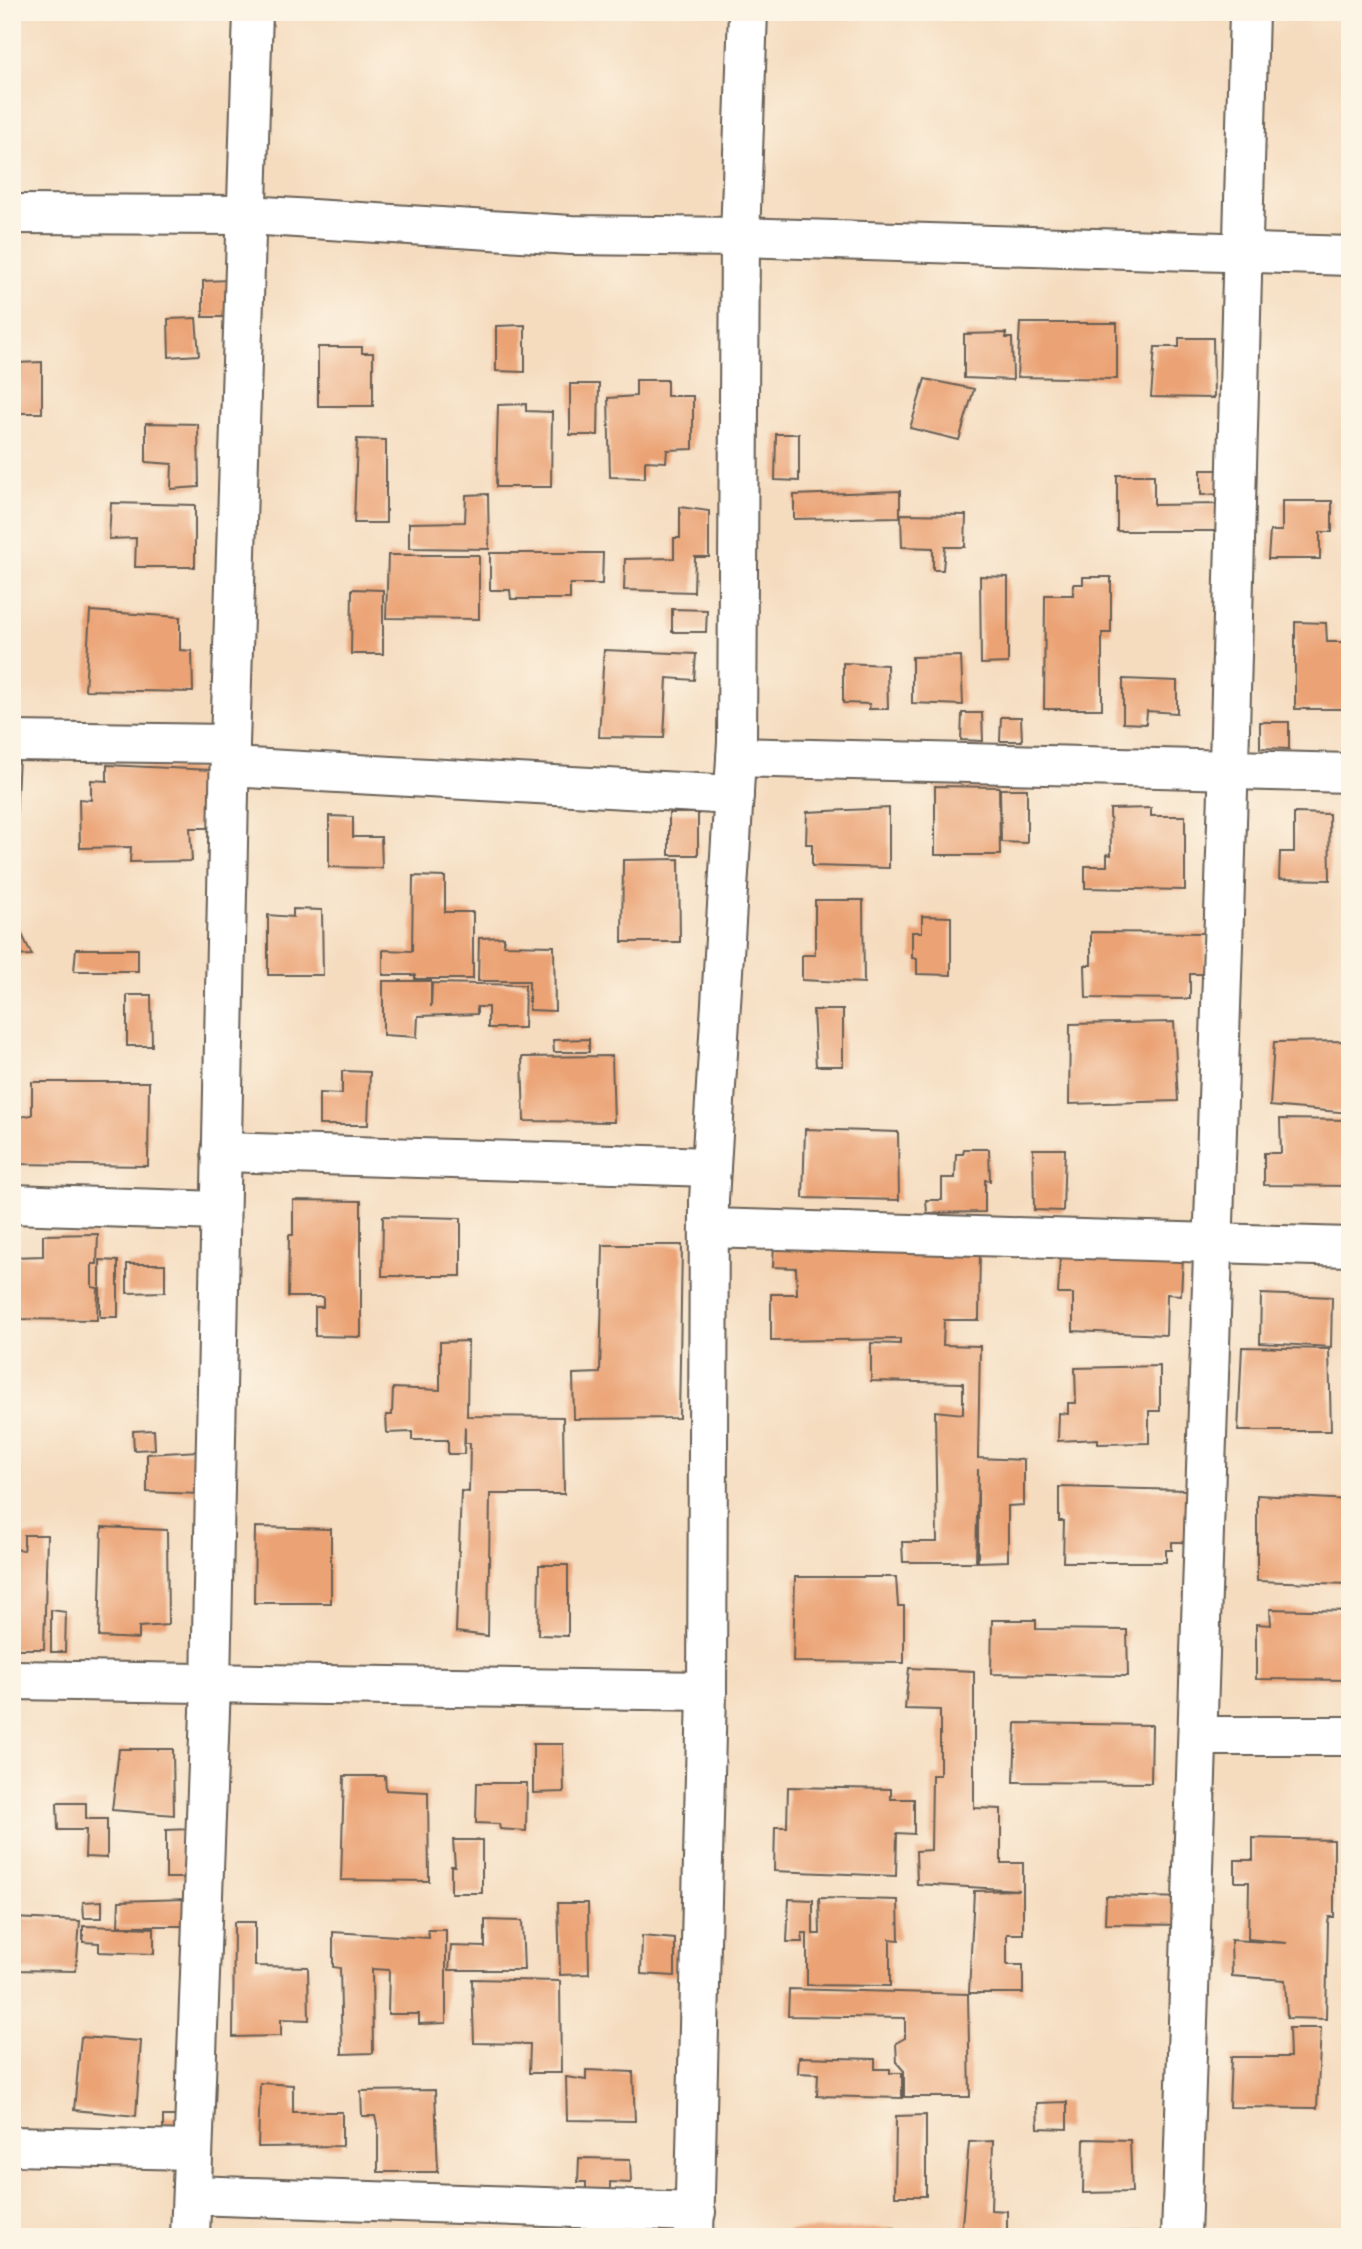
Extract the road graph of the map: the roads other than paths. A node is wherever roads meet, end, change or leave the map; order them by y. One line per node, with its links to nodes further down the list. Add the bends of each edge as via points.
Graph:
1 (253, 12): 5 (street)
2 (748, 12): 6 (street)
3 (1249, 12): 7 (street)
4 (12, 214): 5 (street)
5 (247, 215): 6 (street, via 571,235); 10 (street)
6 (740, 237): 7 (street); 11 (street)
7 (1242, 253): 8 (street); 12 (street)
8 (1350, 256)
9 (12, 741): 10 (street)
10 (230, 755): 14 (street); 15 (street)
11 (736, 757): 12 (street); 14 (street)
12 (1229, 769): 13 (street); 20 (street)
13 (1350, 772)
14 (734, 795): 16 (street)
15 (221, 1152): 16 (street); 18 (street)
16 (711, 1167): 19 (street)
17 (12, 1204): 18 (street)
18 (219, 1211): 23 (street)
19 (709, 1228): 20 (street); 24 (street)
20 (1214, 1244): 21 (street); 25 (street)
21 (1350, 1247)
22 (12, 1680): 23 (street)
23 (211, 1685): 24 (street); 28 (street)
24 (707, 1691): 30 (street)
25 (1199, 1736): 26 (street); 32 (street)
26 (1350, 1736)
27 (12, 2146): 28 (street)
28 (193, 2150): 29 (street)
29 (192, 2196): 30 (street); 31 (street)
30 (695, 2225)
31 (190, 2237)
32 (1181, 2237)

